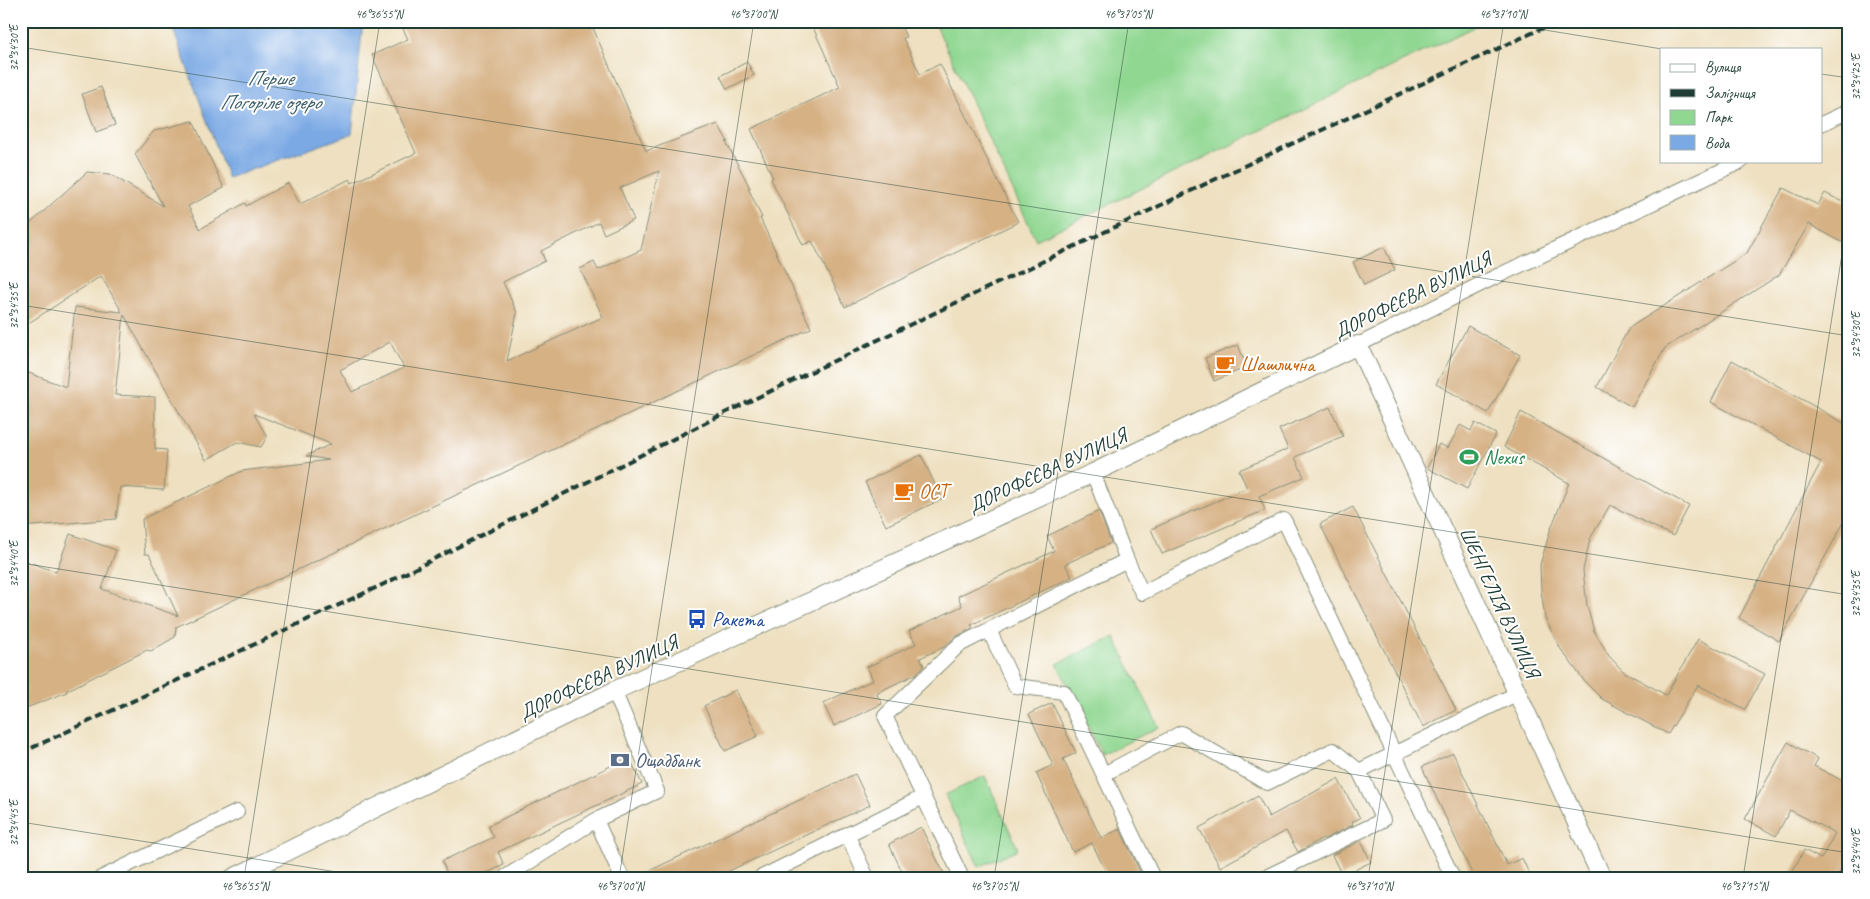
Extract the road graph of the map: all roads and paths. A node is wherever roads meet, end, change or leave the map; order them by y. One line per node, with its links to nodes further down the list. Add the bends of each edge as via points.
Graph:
1 (1849, 111): 2 (street)
2 (1822, 124)
3 (1740, 162): 4 (street, ДОРОФЄЄВА ВУЛИЦЯ)
4 (1358, 345): 5 (street, ДОРОФЄЄВА ВУЛИЦЯ); 9 (street, ШЕНГЕЛІЯ ВУЛИЦЯ)
5 (1093, 473): 6 (street); 8 (street, ДОРОФЄЄВА ВУЛИЦЯ)
6 (1126, 560): 7 (street); 10 (street, via 1142,593 1284,520)
7 (989, 630): 12 (street, via 1015,686 1064,692); 13 (street, via 959,645 885,716)
8 (614, 691): 15 (street, via 657,791); 18 (street, ДОРОФЄЄВА ВУЛИЦЯ)
9 (1518, 693): 10 (street); 27 (street, ШЕНГЕЛІЯ ВУЛИЦЯ)
10 (1395, 754): 11 (street); 26 (street)
11 (1359, 770): 12 (street, via 1333,750 1268,783 1181,734); 25 (street, via 1383,820)
12 (1104, 774): 24 (street)
13 (923, 797): 16 (street); 23 (street)
14 (237, 812): 17 (street)
15 (596, 820): 19 (street); 20 (street)
16 (847, 834): 21 (street); 22 (street)
17 (101, 878)
18 (233, 878)
19 (504, 878)
20 (622, 878)
21 (760, 878)
22 (867, 878)
23 (962, 878)
24 (1153, 878)
25 (1264, 878)
26 (1453, 878)
27 (1602, 878)

